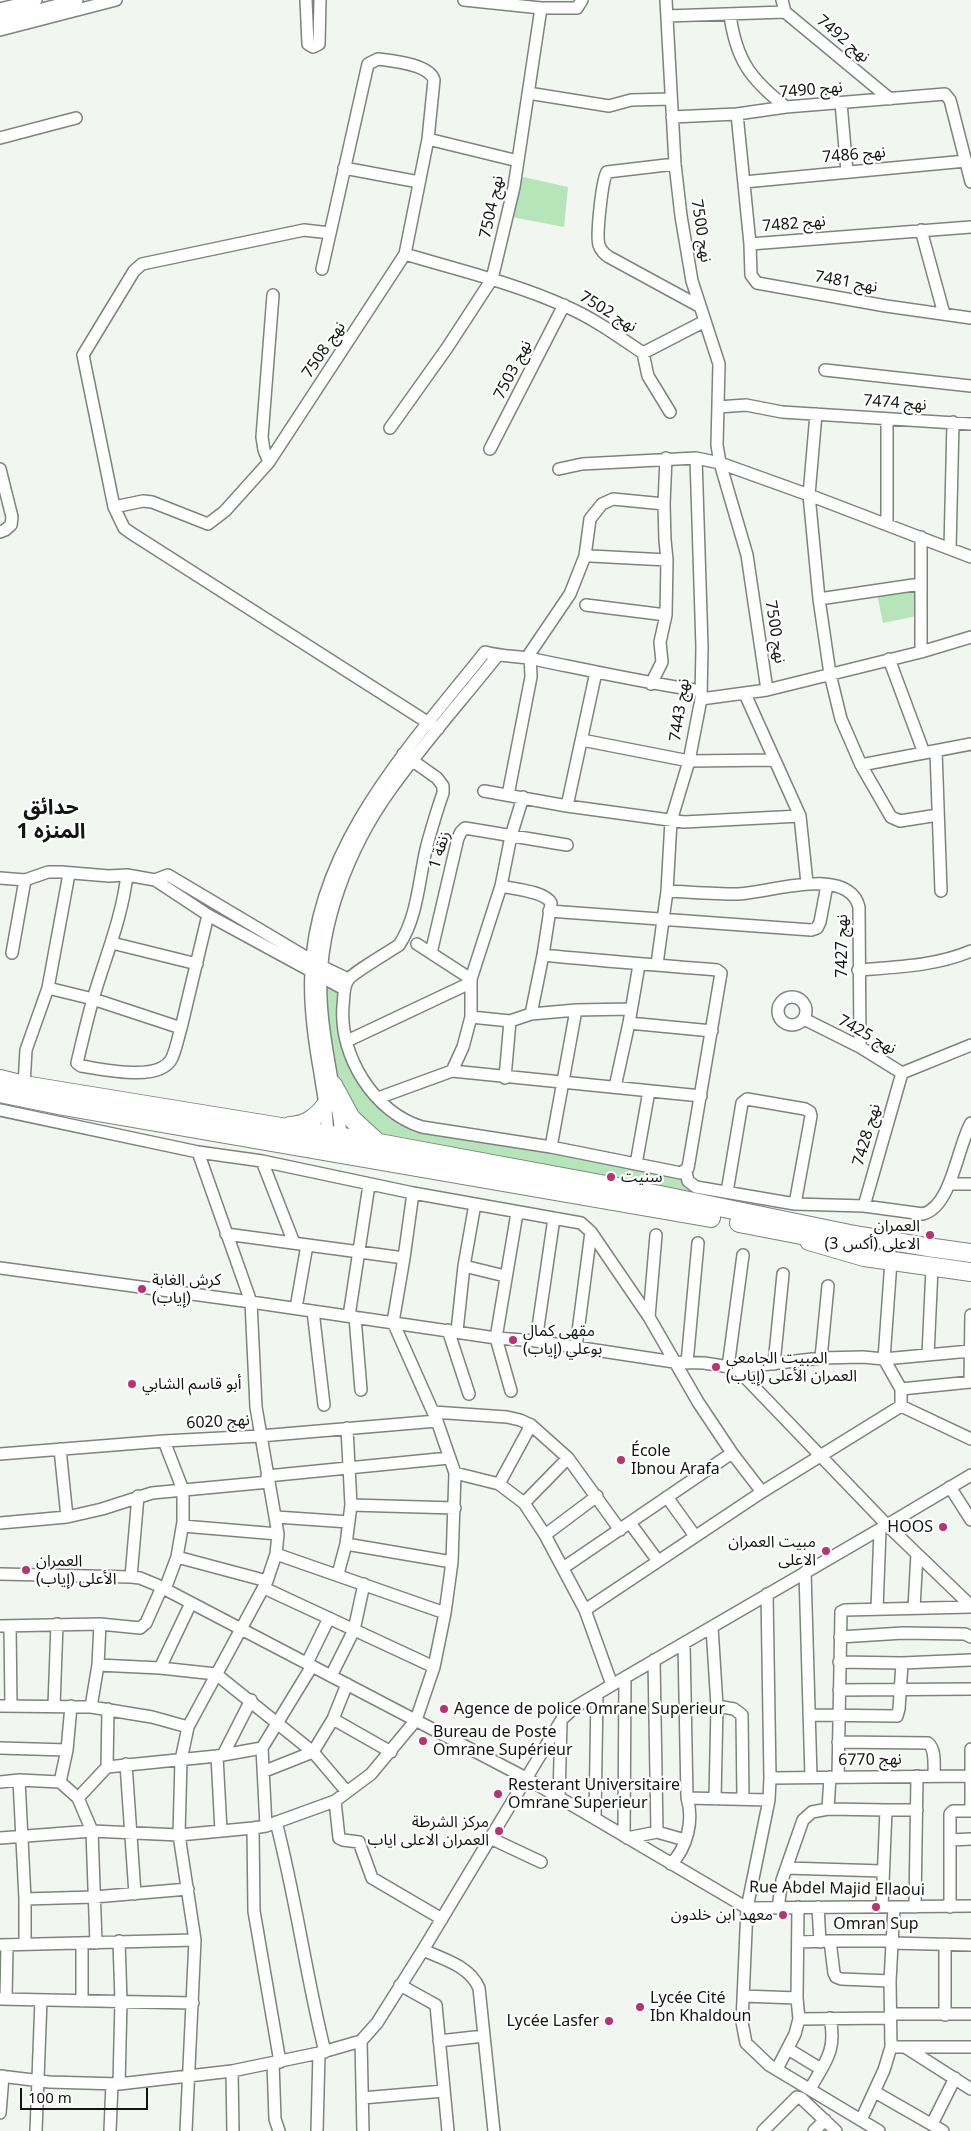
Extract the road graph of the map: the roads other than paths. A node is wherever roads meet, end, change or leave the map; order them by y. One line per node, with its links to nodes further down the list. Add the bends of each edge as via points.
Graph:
1 (36, 0): 12 (street)
2 (77, 0): 16 (street)
3 (116, 0): 17 (street)
4 (306, 0): 5 (street, via 308,44 313,47 319,44)
5 (320, 0)
6 (464, 0): 10 (street)
7 (582, 0): 11 (street, via 577,8)
8 (666, 0): 15 (street, نهج 7500)
9 (782, 0): 13 (street)
10 (520, 4): 11 (street)
11 (541, 8): 18 (street, نهج 7504)
12 (0, 9)
13 (785, 12): 14 (street); 20 (street, نهج 7492)
14 (730, 15): 15 (street); 22 (street, via 733,38 744,65 764,89)
15 (668, 16): 19 (street, نهج 7500)
16 (0, 20)
17 (0, 30)
18 (528, 93): 19 (street, via 609,106 631,100); 29 (street, نهج 7504)
19 (671, 99): 24 (street, نهج 7500)
20 (890, 99): 21 (street, نهج 7490); 28 (street, نهج 7490, via 945,94 950,100)
21 (841, 103): 22 (street, نهج 7490); 32 (street)
22 (786, 107): 23 (street, نهج 7490)
23 (736, 114): 24 (street, نهج 7490); 34 (street, نهج 7482)
24 (672, 117): 30 (street, نهج 7500)
25 (76, 118): 26 (street)
26 (0, 138)
27 (428, 140): 29 (street); 31 (street, via 434,89 432,74 416,66 373,60 365,71); 33 (street)
28 (967, 155): 32 (street, نهج 7486); 35 (street)
29 (518, 161): 42 (street, نهج 7504)
30 (675, 164): 45 (street, نهج 7500, via 687,257); 45 (street, via 606,172 598,241 609,257)
31 (344, 168): 33 (street); 38 (street)
32 (847, 172): 34 (street, نهج 7486)
33 (419, 182): 40 (street)
34 (744, 182): 39 (street, نهج 7482)
35 (971, 182)
36 (971, 227): 37 (street, نهج 7482)
37 (921, 230): 39 (street, نهج 7482); 46 (street)
38 (330, 233): 41 (street); 68 (street, via 304,230 142,264 134,271 83,355)
39 (750, 244): 46 (street, نهج 7481, via 751,275 758,283)
40 (405, 254): 42 (street, نهج 7502); 62 (street, نهج 7508)
41 (322, 270)
42 (492, 279): 44 (street, نهج 7502); 58 (street, نهج 7504)
43 (274, 295): 62 (street, via 262,437)
44 (564, 306): 49 (street, نهج 7502); 59 (street, نهج 7503)
45 (699, 306): 48 (street, نهج 7500)
46 (944, 314): 47 (street, نهج 7481)
47 (971, 318)
48 (705, 321): 49 (street); 52 (street, نهج 7500, via 719,364)
49 (643, 353): 53 (street, نهج 7502, via 648,376)
50 (825, 370): 51 (street)
51 (971, 386)
52 (718, 408): 54 (street, نهج 7474, via 746,405); 63 (street, نهج 7500)
53 (670, 412)
54 (816, 414): 55 (street, نهج 7474); 66 (street)
55 (887, 419): 56 (street, نهج 7474); 69 (street)
56 (954, 422): 57 (street, نهج 7474); 72 (street)
57 (971, 424)
58 (390, 428)
59 (490, 449)
60 (666, 458): 61 (street); 65 (street, via 582,464); 67 (street)
61 (696, 458): 63 (street); 90 (street, نهج 7443)
62 (269, 462): 68 (street, نهج 7508, via 225,511 208,524 152,502)
63 (720, 464): 66 (street); 88 (street, نهج 7500, via 747,555)
64 (0, 469): 70 (street, via 12,517 11,525)
65 (559, 469)
66 (810, 495): 69 (street); 77 (street)
67 (664, 504): 75 (street); 83 (street, via 613,498 602,504 590,519 585,556 570,594 532,649)
68 (114, 507): 91 (street, via 124,528 131,533)
69 (887, 524): 71 (street)
70 (0, 532)
71 (921, 537): 72 (street); 76 (street)
72 (950, 549): 74 (street)
73 (591, 556): 75 (street)
74 (971, 557)
75 (667, 560): 79 (street)
76 (920, 584): 77 (street); 81 (street)
77 (818, 599): 86 (street)
78 (586, 605): 79 (street)
79 (666, 615): 87 (street, via 660,642 662,662)
80 (971, 637): 81 (street)
81 (921, 652): 84 (street)
82 (498, 655): 83 (street); 91 (street); 91 (street, via 485,652)
83 (531, 658): 85 (street); 101 (street, via 531,677)
84 (889, 659): 86 (street); 95 (street)
85 (596, 672): 87 (street); 92 (street)
86 (830, 674): 88 (street); 99 (street, via 841,719)
87 (651, 684): 90 (street)
88 (767, 690): 89 (street)
89 (744, 694): 90 (street); 97 (street)
90 (701, 695): 98 (street, نهج 7443)
91 (434, 726): 96 (street)
92 (582, 740): 98 (street); 103 (street)
93 (971, 744): 94 (street)
94 (936, 751): 95 (street); 104 (street)
95 (924, 753): 99 (street)
96 (408, 758): 131 (street, via 351,862); 134 (street, via 443,786 412,915 399,945)
97 (774, 760): 98 (street); 105 (street)
98 (688, 761): 106 (street, نهج 7443)
99 (862, 765): 104 (street, via 895,820)
100 (484, 791): 101 (street)
101 (508, 795): 102 (street)
102 (523, 797): 103 (street); 107 (street)
103 (567, 806): 106 (street)
104 (938, 814): 118 (street)
105 (800, 816): 106 (street); 114 (street)
106 (671, 821): 117 (street, نهج 7443)
107 (511, 836): 108 (street, زنقة 1); 116 (street); 126 (street, زنقة 1, via 465,828 460,832)
108 (567, 845)
109 (70, 874): 110 (street); 112 (street, via 48,872); 135 (street)
110 (127, 875): 113 (street); 122 (street)
111 (0, 878): 112 (street)
112 (25, 880): 125 (street)
113 (155, 880): 120 (street); 131 (street, via 168,876)
114 (807, 883): 115 (street, نهج 7427); 117 (street, نهج 7427, via 737,894)
115 (827, 884): 121 (street, via 820,922 811,930); 132 (street, نهج 7427, via 845,889 857,900)
116 (501, 886): 119 (street, via 543,895 551,903); 133 (street)
117 (667, 891): 121 (street, نهج 7443)
118 (940, 891)
119 (549, 911): 121 (street); 127 (street)
120 (208, 916): 128 (street); 131 (street)
121 (664, 919): 129 (street, نهج 7443)
122 (112, 943): 128 (street); 136 (street)
123 (417, 944): 126 (street)
124 (971, 951): 132 (street, via 958,957 908,966)
125 (12, 953)
126 (431, 953): 133 (street)
127 (543, 955): 130 (street); 139 (street)
128 (197, 964): 144 (street)
129 (657, 964): 130 (street); 145 (street, via 721,972)
130 (639, 965): 137 (street)
131 (316, 969): 134 (street); 155 (street); 161 (street, via 311,1004)
132 (858, 970): 148 (street, نهج 7427)
133 (470, 981): 140 (street); 146 (street)
134 (346, 984): 146 (street, via 342,1016)
135 (48, 988): 136 (street); 154 (street, via 29,1038)
136 (93, 999): 144 (street); 144 (street, via 77,1063 81,1066 144,1074 160,1068 172,1058)
137 (631, 1009): 138 (street); 143 (street)
138 (576, 1010): 139 (street); 153 (street)
139 (531, 1014): 142 (street)
140 (471, 1017): 142 (street); 149 (street)
141 (804, 1019): 148 (street, نهج 7425)
142 (510, 1021): 151 (street)
143 (629, 1023): 145 (street); 156 (street)
144 (181, 1028)
145 (712, 1032): 159 (street)
146 (347, 1040): 160 (street, via 359,1073)
147 (971, 1045): 150 (street, نهج 7425)
148 (860, 1047): 150 (street, نهج 7425)
149 (452, 1071): 151 (street); 160 (street)
150 (902, 1073): 179 (street, نهج 7428)
151 (506, 1078): 153 (street)
152 (0, 1079): 154 (highway)
153 (562, 1083): 156 (street); 167 (street)
154 (24, 1085): 164 (highway)
155 (333, 1085): 165 (highway, via 351,1118); 166 (street)
156 (614, 1087): 157 (street)
157 (649, 1091): 159 (street); 170 (street)
158 (0, 1093): 166 (highway, via 63,1106)
159 (702, 1096): 171 (street)
160 (378, 1098): 167 (street, via 401,1118 422,1127)
161 (325, 1106): 164 (highway, via 308,1122); 166 (street)
162 (0, 1110): 168 (street)
163 (971, 1123): 172 (street)
164 (284, 1126): 166 (highway)
165 (378, 1143): 166 (highway); 182 (highway)
166 (333, 1144): 182 (highway, via 662,1208)
167 (551, 1147): 170 (street)
168 (198, 1152): 169 (street); 184 (street)
169 (262, 1161): 174 (street); 186 (street)
170 (636, 1164): 171 (street)
171 (686, 1172): 175 (street, via 691,1185)
172 (950, 1184): 173 (street); 179 (street, via 935,1208 923,1214)
173 (971, 1184)
174 (369, 1185): 176 (street); 190 (street)
175 (727, 1192): 178 (street); 178 (street, via 742,1103 747,1099 805,1109 811,1116)
176 (413, 1193): 177 (street); 194 (street)
177 (475, 1204): 180 (street); 197 (street)
178 (795, 1204): 179 (street)
179 (864, 1206)
180 (517, 1213): 181 (street); 201 (street)
181 (554, 1218): 183 (street, via 581,1223); 212 (street)
182 (796, 1229): 188 (highway, via 824,1221); 193 (highway); 195 (highway, via 815,1243)
183 (591, 1232): 208 (street); 213 (street)
184 (226, 1234): 186 (street); 203 (street)
185 (656, 1236): 208 (street)
186 (294, 1243): 189 (street)
187 (698, 1243): 219 (street)
188 (971, 1243)
189 (307, 1245): 190 (street); 204 (street)
190 (360, 1253): 194 (street); 207 (street)
191 (971, 1253): 193 (highway)
192 (744, 1255): 221 (street)
193 (927, 1257): 195 (highway); 196 (highway); 199 (highway); 215 (street)
194 (404, 1258): 209 (street)
195 (891, 1261): 217 (street)
196 (971, 1262)
197 (464, 1266): 201 (street); 210 (street)
198 (0, 1268): 203 (street)
199 (971, 1272)
200 (783, 1274): 220 (street)
201 (505, 1276): 211 (street)
202 (828, 1286): 216 (street)
203 (251, 1302): 204 (street); 232 (street)
204 (296, 1308): 205 (street)
205 (313, 1311): 207 (street); 227 (street)
206 (971, 1316): 214 (street)
207 (352, 1317): 209 (street); 224 (street)
208 (649, 1317): 218 (street)
209 (393, 1322): 210 (street); 229 (street)
210 (453, 1331): 211 (street); 226 (street)
211 (496, 1338): 212 (street); 225 (street)
212 (536, 1341): 213 (street)
213 (576, 1347): 218 (street)
214 (970, 1351): 215 (street); 222 (street)
215 (928, 1355): 217 (street)
216 (821, 1358): 217 (street); 220 (street)
217 (884, 1359): 223 (street)
218 (674, 1362): 219 (street); 236 (street)
219 (687, 1363): 221 (street)
220 (774, 1364): 221 (street)
221 (732, 1368): 238 (street)
222 (970, 1382): 223 (street)
223 (901, 1389): 228 (street)
224 (361, 1390)
225 (511, 1391)
226 (469, 1394)
227 (324, 1405)
228 (901, 1406): 233 (street); 238 (street)
229 (435, 1416): 230 (street, نهج 6020, via 507,1417); 231 (street, نهج 6020); 239 (street)
230 (531, 1426): 240 (street); 245 (street)
231 (347, 1428): 232 (street, نهج 6020); 241 (street)
232 (260, 1436): 234 (street, نهج 6020); 244 (street)
233 (971, 1438)
234 (164, 1441): 235 (street, نهج 6020); 247 (street)
235 (60, 1449): 237 (street, نهج 6020); 255 (street)
236 (732, 1453): 248 (street); 251 (street)
237 (0, 1454)
238 (820, 1456): 248 (street); 262 (street)
239 (449, 1458): 241 (street); 242 (street)
240 (568, 1458): 250 (street); 252 (street)
241 (348, 1468): 244 (street); 253 (street)
242 (455, 1473): 245 (street); 254 (street)
243 (971, 1475): 246 (street)
244 (268, 1479): 247 (street); 256 (street)
245 (498, 1484): 252 (street)
246 (950, 1487): 257 (street); 262 (street)
247 (183, 1490): 249 (street); 261 (street)
248 (762, 1492): 266 (street)
249 (138, 1496): 255 (street); 277 (street)
250 (597, 1496): 263 (street); 265 (street)
251 (667, 1498): 260 (street); 266 (street)
252 (524, 1503): 265 (street)
253 (350, 1505): 254 (street); 258 (street)
254 (455, 1508): 272 (street)
255 (67, 1517): 259 (street)
256 (276, 1517): 258 (street); 264 (street)
257 (971, 1520)
258 (349, 1522): 267 (street)
259 (0, 1523)
260 (630, 1523): 263 (street); 271 (street)
261 (183, 1526): 264 (street); 270 (street)
262 (884, 1528): 269 (street); 274 (street); 285 (street)
263 (620, 1530): 273 (street)
264 (278, 1534): 268 (street)
265 (545, 1535): 273 (street)
266 (696, 1536): 271 (street)
267 (346, 1544): 272 (street); 276 (street)
268 (276, 1554): 276 (street); 278 (street)
269 (917, 1554): 283 (street); 284 (street)
270 (177, 1557): 278 (street); 280 (street)
271 (658, 1561): 286 (street)
272 (452, 1562): 287 (street)
273 (563, 1568): 286 (street)
274 (805, 1572): 281 (street); 323 (street)
275 (0, 1574): 277 (street, Rue Abdel Majid Ellaoui)
276 (338, 1574): 279 (street)
277 (131, 1577): 280 (street, Rue Abdel Majid Ellaoui)
278 (266, 1584): 288 (street); 293 (street)
279 (364, 1584): 287 (street); 294 (street)
280 (163, 1588): 282 (street, Rue Abdel Majid Ellaoui); 290 (street, via 143,1627)
281 (767, 1594): 292 (street); 347 (street)
282 (192, 1603): 293 (street, Rue Abdel Majid Ellaoui); 305 (street)
283 (971, 1607): 284 (street)
284 (914, 1608): 285 (street)
285 (877, 1609): 295 (street, via 842,1610)
286 (585, 1610): 310 (street)
287 (445, 1613): 304 (street)
288 (329, 1618): 294 (street); 303 (street)
289 (57, 1624): 290 (street); 291 (street); 317 (street)
290 (100, 1624): 302 (street)
291 (5, 1627): 316 (street)
292 (712, 1627): 297 (street); 319 (street)
293 (240, 1628): 303 (street, Rue Abdel Majid Ellaoui); 306 (street)
294 (354, 1630): 304 (street); 307 (street)
295 (840, 1637): 296 (street, via 903,1633 966,1634); 300 (street)
296 (971, 1637)
297 (684, 1644): 298 (street); 354 (street)
298 (654, 1660): 308 (street); 368 (street)
299 (971, 1660): 301 (street)
300 (839, 1662): 301 (street); 313 (street)
301 (902, 1663): 311 (street)
302 (98, 1665): 305 (street); 320 (street)
303 (310, 1665): 307 (street, Rue Abdel Majid Ellaoui); 327 (street)
304 (434, 1667): 326 (street)
305 (160, 1668): 306 (street)
306 (216, 1674): 315 (street); 328 (street)
307 (331, 1676): 309 (street, Rue Abdel Majid Ellaoui)
308 (625, 1678): 310 (street); 372 (street)
309 (347, 1684): 324 (street); 326 (street, Rue Abdel Majid Ellaoui)
310 (612, 1685): 314 (street)
311 (900, 1689): 312 (street); 313 (street); 322 (street, via 896,1716)
312 (971, 1689)
313 (839, 1690): 322 (street)
314 (597, 1694): 325 (street); 363 (street)
315 (251, 1700): 327 (street); 336 (street)
316 (6, 1706): 317 (street)
317 (54, 1706): 318 (street)
318 (70, 1706): 320 (street); 333 (street)
319 (717, 1706): 355 (street, via 734,1709 742,1715); 356 (street)
320 (91, 1707): 321 (street)
321 (108, 1709): 328 (street); 339 (street)
322 (839, 1714): 323 (street); 329 (street)
323 (809, 1715): 344 (street)
324 (333, 1719): 334 (street); 335 (street)
325 (562, 1719): 346 (street); 352 (street)
326 (416, 1720): 335 (street); 346 (street, Rue Abdel Majid Ellaoui)
327 (279, 1724): 331 (street); 334 (street)
328 (188, 1727): 337 (street)
329 (838, 1742): 342 (street, via 928,1743 933,1751); 345 (street)
330 (0, 1748): 333 (street)
331 (262, 1748): 336 (street); 340 (street)
332 (971, 1749): 343 (street)
333 (67, 1750): 350 (street)
334 (314, 1752): 340 (street); 351 (street)
335 (390, 1752): 351 (street, via 371,1774)
336 (220, 1756): 337 (street); 367 (street)
337 (181, 1760): 338 (street); 370 (street)
338 (126, 1764): 339 (street); 369 (street)
339 (107, 1766): 353 (street)
340 (265, 1772): 364 (street)
341 (917, 1776): 342 (street, نهج 6770); 345 (street, نهج 6770); 361 (street)
342 (934, 1776): 343 (street, نهج 6770)
343 (971, 1776): 362 (street)
344 (811, 1777): 345 (street, نهج 6770); 347 (street, نهج 6770)
345 (834, 1777): 359 (street)
346 (526, 1778): 352 (street, Rue Abdel Majid Ellaoui); 374 (street)
347 (770, 1778): 357 (street)
348 (19, 1780): 349 (street); 350 (street); 371 (street)
349 (0, 1782)
350 (60, 1782): 353 (street)
351 (347, 1792): 358 (street)
352 (559, 1797): 363 (street, Rue Abdel Majid Ellaoui)
353 (78, 1798): 366 (street)
354 (687, 1798): 356 (street); 376 (street, via 690,1817)
355 (743, 1798): 356 (street); 357 (street)
356 (715, 1799)
357 (769, 1800): 392 (street)
358 (335, 1801): 364 (street); 394 (street, via 339,1838 359,1842 372,1878)
359 (828, 1809): 360 (street); 380 (street, via 812,1812 803,1820)
360 (886, 1810): 361 (street); 381 (street)
361 (917, 1810): 390 (street)
362 (971, 1811): 377 (street, via 951,1812)
363 (595, 1818): 372 (street, Rue Abdel Majid Ellaoui)
364 (271, 1824): 365 (street); 428 (street, via 288,1870)
365 (253, 1828): 367 (street); 429 (street, via 254,1911)
366 (92, 1831): 369 (street); 371 (street); 384 (street)
367 (221, 1831): 370 (street)
368 (657, 1832): 372 (street); 376 (street)
369 (131, 1833): 370 (street); 383 (street)
370 (179, 1835): 382 (street)
371 (22, 1837): 373 (street); 385 (street)
372 (625, 1837): 379 (street, Rue Abdel Majid Ellaoui)
373 (0, 1838)
374 (490, 1838): 378 (street); 394 (street)
375 (971, 1839): 377 (street)
376 (685, 1840): 379 (street)
377 (951, 1840): 391 (street)
378 (541, 1862)
379 (671, 1864): 392 (street, Rue Abdel Majid Ellaoui)
380 (786, 1868): 381 (street); 393 (street)
381 (884, 1872): 389 (street)
382 (188, 1889): 383 (street); 395 (street)
383 (135, 1894): 384 (street)
384 (94, 1897): 385 (street); 401 (street)
385 (25, 1899): 402 (street)
386 (971, 1906): 391 (street, Rue Abdel Majid Ellaoui)
387 (798, 1907): 388 (street, Rue Abdel Majid Ellaoui); 393 (street, Rue Abdel Majid Ellaoui); 398 (street)
388 (818, 1907): 389 (street, Rue Abdel Majid Ellaoui); 397 (street)
389 (888, 1907): 390 (street, Rue Abdel Majid Ellaoui); 399 (street)
390 (915, 1907): 391 (street, Rue Abdel Majid Ellaoui)
391 (950, 1907)
392 (747, 1908): 393 (street, Rue Abdel Majid Ellaoui); 409 (street)
393 (778, 1908)
394 (442, 1919): 406 (street)
395 (195, 1940): 396 (street); 415 (street)
396 (118, 1941): 401 (street); 414 (street)
397 (825, 1941): 398 (street); 399 (street); 407 (street, via 836,1977)
398 (798, 1942): 410 (street)
399 (891, 1942): 404 (street); 407 (street)
400 (82, 1943): 401 (street); 402 (street); 413 (street)
401 (96, 1943)
402 (25, 1944): 403 (street)
403 (3, 1945): 411 (street)
404 (945, 1945): 405 (street); 416 (street)
405 (971, 1945)
406 (423, 1950): 408 (street); 421 (street, via 456,1965 477,1982)
407 (890, 1981): 418 (street)
408 (400, 1986): 422 (street); 423 (street, via 436,2005)
409 (743, 1996): 410 (street); 430 (street, via 742,2022 746,2043)
410 (797, 1998): 420 (street)
411 (3, 1999): 412 (street)
412 (41, 2000): 413 (street); 436 (street)
413 (82, 2001): 414 (street)
414 (121, 2001): 415 (street); 437 (street)
415 (193, 2003): 433 (street)
416 (945, 2014): 417 (street); 418 (street)
417 (971, 2014)
418 (890, 2016): 419 (street); 426 (street)
419 (830, 2018): 420 (street); 431 (street, via 832,2048)
420 (799, 2019): 427 (street)
421 (484, 2036): 423 (street); 455 (street)
422 (361, 2041): 428 (street); 442 (street)
423 (439, 2041): 440 (street)
424 (971, 2046): 425 (street)
425 (904, 2047): 426 (street); 435 (street)
426 (891, 2048): 441 (street)
427 (788, 2049): 430 (street); 431 (street)
428 (322, 2052): 429 (street); 452 (street)
429 (277, 2063): 432 (street); 451 (street, via 275,2119)
430 (776, 2069): 438 (street)
431 (820, 2069): 438 (street)
432 (232, 2071): 433 (street); 450 (street)
433 (189, 2075): 437 (street); 449 (street)
434 (1, 2076): 436 (street); 443 (street)
435 (955, 2078): 439 (street); 446 (street)
436 (38, 2081): 437 (street); 447 (street)
437 (116, 2084): 448 (street)
438 (810, 2089): 445 (street)
439 (971, 2089)
440 (444, 2091): 442 (street); 454 (street)
441 (875, 2092): 445 (street); 446 (street)
442 (362, 2098): 453 (street)
443 (0, 2113)
444 (825, 2120): 456 (street, via 797,2097); 457 (street); 458 (street)
445 (861, 2120): 459 (street)
446 (932, 2124): 460 (street)
447 (36, 2131)
448 (110, 2131)
449 (186, 2131)
450 (233, 2131)
451 (279, 2131)
452 (318, 2131)
453 (363, 2131)
454 (448, 2131)
455 (494, 2131)
456 (763, 2131)
457 (814, 2131)
458 (836, 2131)
459 (879, 2131)
460 (943, 2131)

